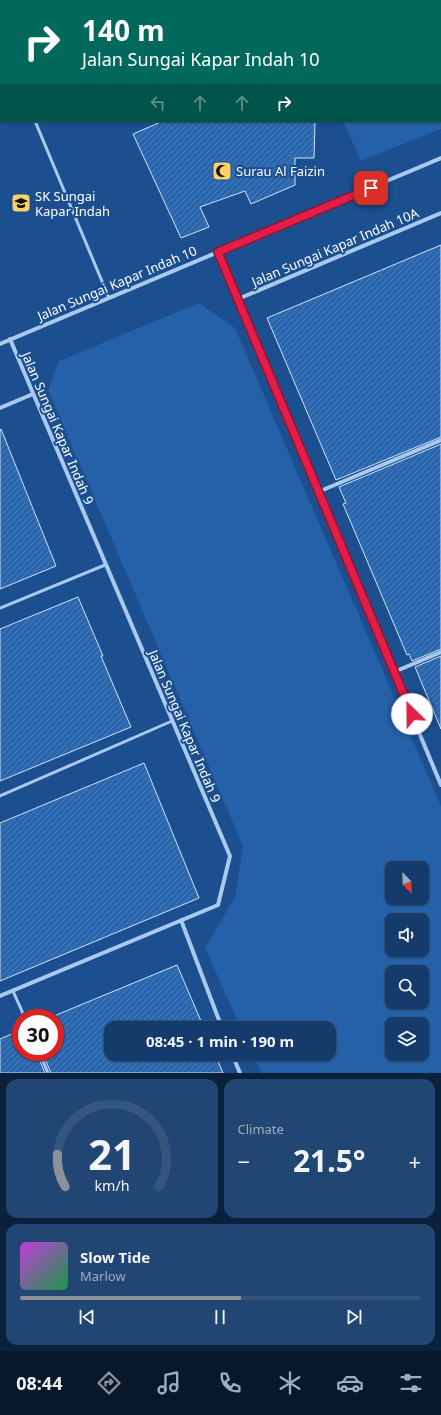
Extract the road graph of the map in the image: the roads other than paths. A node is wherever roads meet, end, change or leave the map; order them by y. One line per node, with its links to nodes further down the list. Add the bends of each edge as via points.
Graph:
1 (35, 122): 5 (lane)
2 (441, 158): 4 (street, Jalan Sungai Kapar Indah 10)
3 (441, 214): 6 (street, Jalan Sungai Kapar Indah 10A)
4 (218, 252): 5 (street, Jalan Sungai Kapar Indah 10); 6 (street)
5 (109, 298): 7 (street, Jalan Sungai Kapar Indah 10)
6 (238, 299): 12 (street)
7 (10, 340): 8 (street, Jalan Sungai Kapar Indah 10); 9 (street, Jalan Sungai Kapar Indah 9)
8 (0, 344)
9 (33, 394): 10 (street); 13 (street, Jalan Sungai Kapar Indah 9)
10 (0, 408)
11 (441, 440): 12 (street)
12 (318, 492): 16 (street)
13 (105, 565): 14 (lane); 17 (street, Jalan Sungai Kapar Indah 9)
14 (0, 608)
15 (441, 652): 16 (street)
16 (394, 672): 18 (street)
17 (172, 721): 19 (lane); 20 (street, Jalan Sungai Kapar Indah 9, via 230,856 218,905)
18 (441, 785)
19 (0, 796)
20 (181, 920): 21 (street, Jalan Sungai Kapar Indah 9); 24 (street)
21 (13, 991): 22 (street, Jalan Sungai Kapar Indah 9); 23 (lane)
22 (0, 996)
23 (21, 1009)
24 (219, 1021)
25 (43, 1061): 27 (lane)
26 (235, 1061): 28 (street)
27 (48, 1073)
28 (240, 1073)

